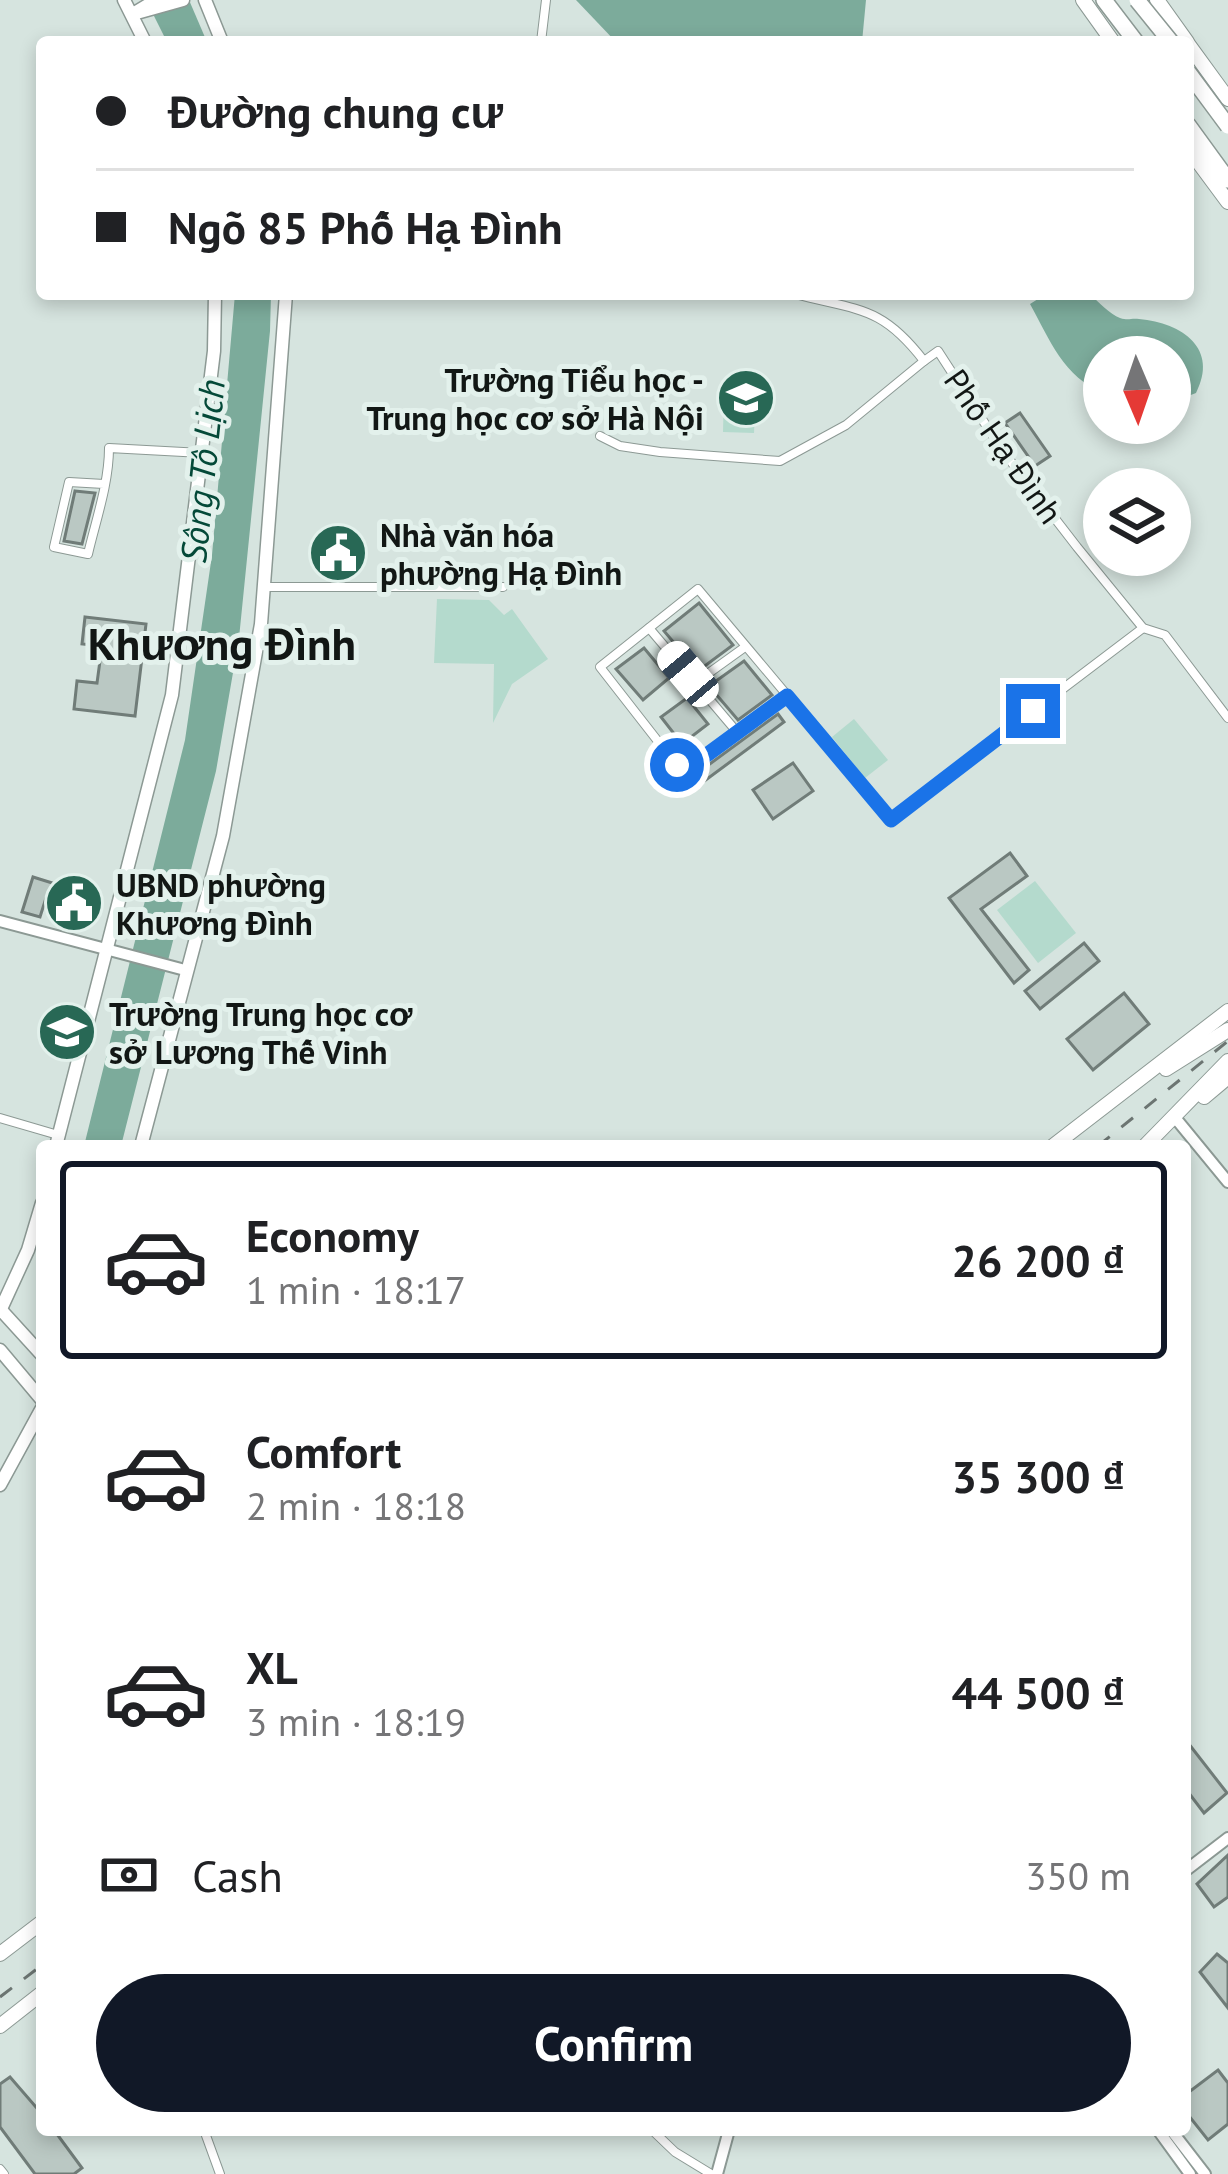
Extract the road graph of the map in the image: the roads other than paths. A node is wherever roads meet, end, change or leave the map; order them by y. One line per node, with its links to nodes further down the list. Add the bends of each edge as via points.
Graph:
1 (124, 0): 10 (main road)
2 (156, 0): 10 (main road)
3 (183, 0): 10 (main road)
4 (206, 0): 12 (main road)
5 (546, 0): 13 (street)
6 (1083, 0): 14 (main road)
7 (1103, 0): 15 (highway)
8 (1137, 0): 16 (highway, bridge)
9 (1156, 0): 17 (main road)
10 (140, 12): 11 (main road)
11 (145, 36)
12 (220, 36)
13 (542, 36)
14 (1109, 36)
15 (1129, 36)
16 (1164, 36)
17 (1182, 36)
18 (1194, 74): 20 (main road)
19 (1194, 74): 21 (highway, bridge)
20 (1226, 94)
21 (1228, 119)
22 (1194, 120): 25 (highway)
23 (1194, 133): 26 (highway)
24 (1194, 156): 27 (main road)
25 (1228, 166)
26 (1228, 180)
27 (1228, 202)
28 (215, 300): 33 (main road)
29 (286, 300): 35 (main road)
30 (820, 300): 31 (street, Phố Hạ Đình, via 875,313)
31 (924, 361): 32 (street, via 846,425 780,461 661,452); 38 (street, Phố Hạ Đình, via 938,352 1001,450)
32 (600, 436)
33 (202, 453): 34 (street, via 109,448); 45 (main road, via 172,695)
34 (104, 484): 34 (street, via 88,554 54,547 70,482)
35 (265, 587): 36 (street); 46 (main road, via 223,836)
36 (503, 587)
37 (650, 628): 39 (street, via 698,589); 40 (street); 43 (street, via 600,667 671,758 686,770)
38 (1143, 628): 41 (street, via 891,820); 42 (street, Phố Hạ Đình, via 1165,635)
39 (745, 647): 40 (street); 41 (street)
40 (695, 682): 43 (street)
41 (787, 696): 43 (street)
42 (1228, 718)
43 (737, 732)
44 (0, 921): 45 (street)
45 (111, 948): 46 (street); 54 (main road)
46 (180, 969): 55 (main road)
47 (1228, 1011): 51 (main road)
48 (1228, 1030): 51 (main road)
49 (1228, 1061): 57 (main road)
50 (1228, 1077): 53 (main road)
51 (1106, 1106): 56 (main road)
52 (0, 1118): 54 (street)
53 (1177, 1120): 58 (main road); 59 (street)
54 (57, 1140)
55 (142, 1140)
56 (1061, 1140)
57 (1151, 1140)
58 (1152, 1140)
59 (1228, 1182)
60 (36, 1223): 61 (main road)
61 (0, 1311): 62 (main road)
62 (36, 1348)
63 (0, 1350): 64 (main road)
64 (36, 1395)
65 (36, 1406): 66 (main road)
66 (0, 1485)
67 (1228, 1838): 68 (street)
68 (1191, 1866)
69 (36, 1927): 70 (main road)
70 (0, 1954)
71 (36, 1998): 72 (main road)
72 (0, 2026)
73 (206, 2136): 79 (street)
74 (658, 2136): 80 (street)
75 (727, 2136): 80 (street)
76 (1163, 2136): 78 (street)
77 (1175, 2136): 78 (street)
78 (1195, 2170)
79 (220, 2174)
80 (714, 2174)

